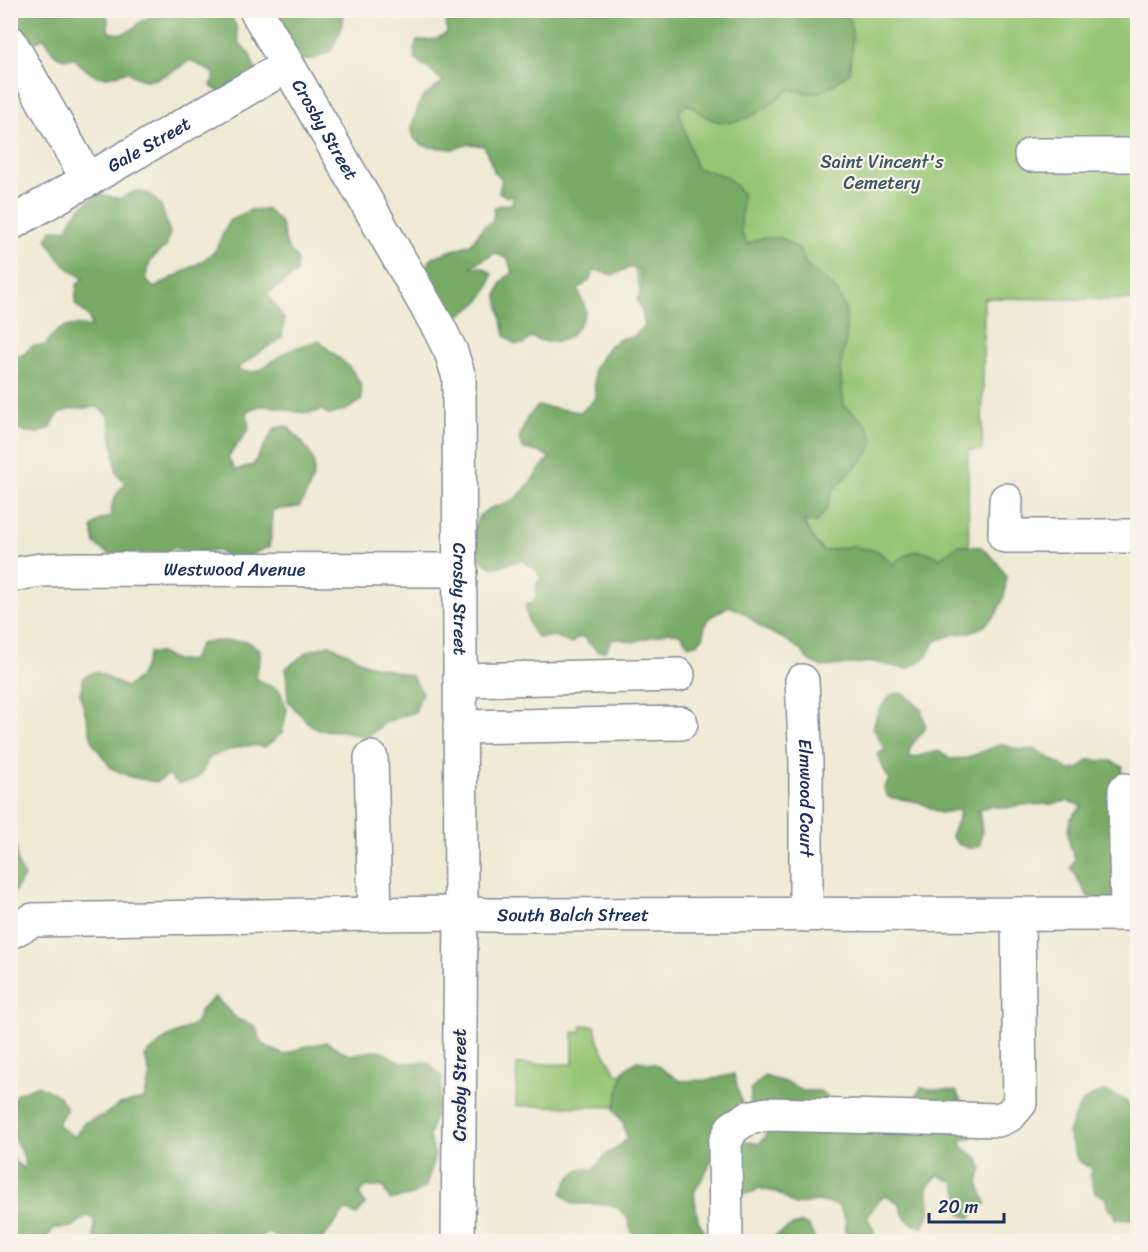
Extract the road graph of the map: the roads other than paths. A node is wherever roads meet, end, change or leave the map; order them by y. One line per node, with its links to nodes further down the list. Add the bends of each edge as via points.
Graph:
1 (256, 10): 3 (street, Crosby Street)
2 (10, 42): 6 (street)
3 (287, 66): 6 (street, Gale Street); 10 (street, Crosby Street, via 451,352 459,377)
4 (1031, 155): 5 (street)
5 (1137, 155)
6 (88, 180): 7 (street, Gale Street)
7 (10, 224)
8 (1006, 500): 9 (street, via 1005,536)
9 (1137, 536)
10 (461, 570): 11 (street, Westwood Avenue, via 77,569); 13 (street, Crosby Street)
11 (10, 575)
12 (678, 675): 13 (street)
13 (460, 680): 16 (street, Crosby Street)
14 (802, 681): 23 (street, Elmwood Court)
15 (681, 723): 16 (street)
16 (460, 727): 19 (street, Crosby Street)
17 (371, 758): 20 (street)
18 (1125, 790): 22 (street)
19 (461, 913): 20 (street, South Balch Street); 23 (street, South Balch Street); 25 (street, Crosby Street)
20 (375, 914): 24 (street, South Balch Street, via 33,920)
21 (1018, 914): 22 (street, South Balch Street); 23 (street, South Balch Street); 26 (street, via 1020,1103 1010,1115 998,1120 768,1114 748,1118 732,1128 725,1143)
22 (1132, 914)
23 (806, 915)
24 (10, 932)
25 (458, 1242)
26 (726, 1242)

